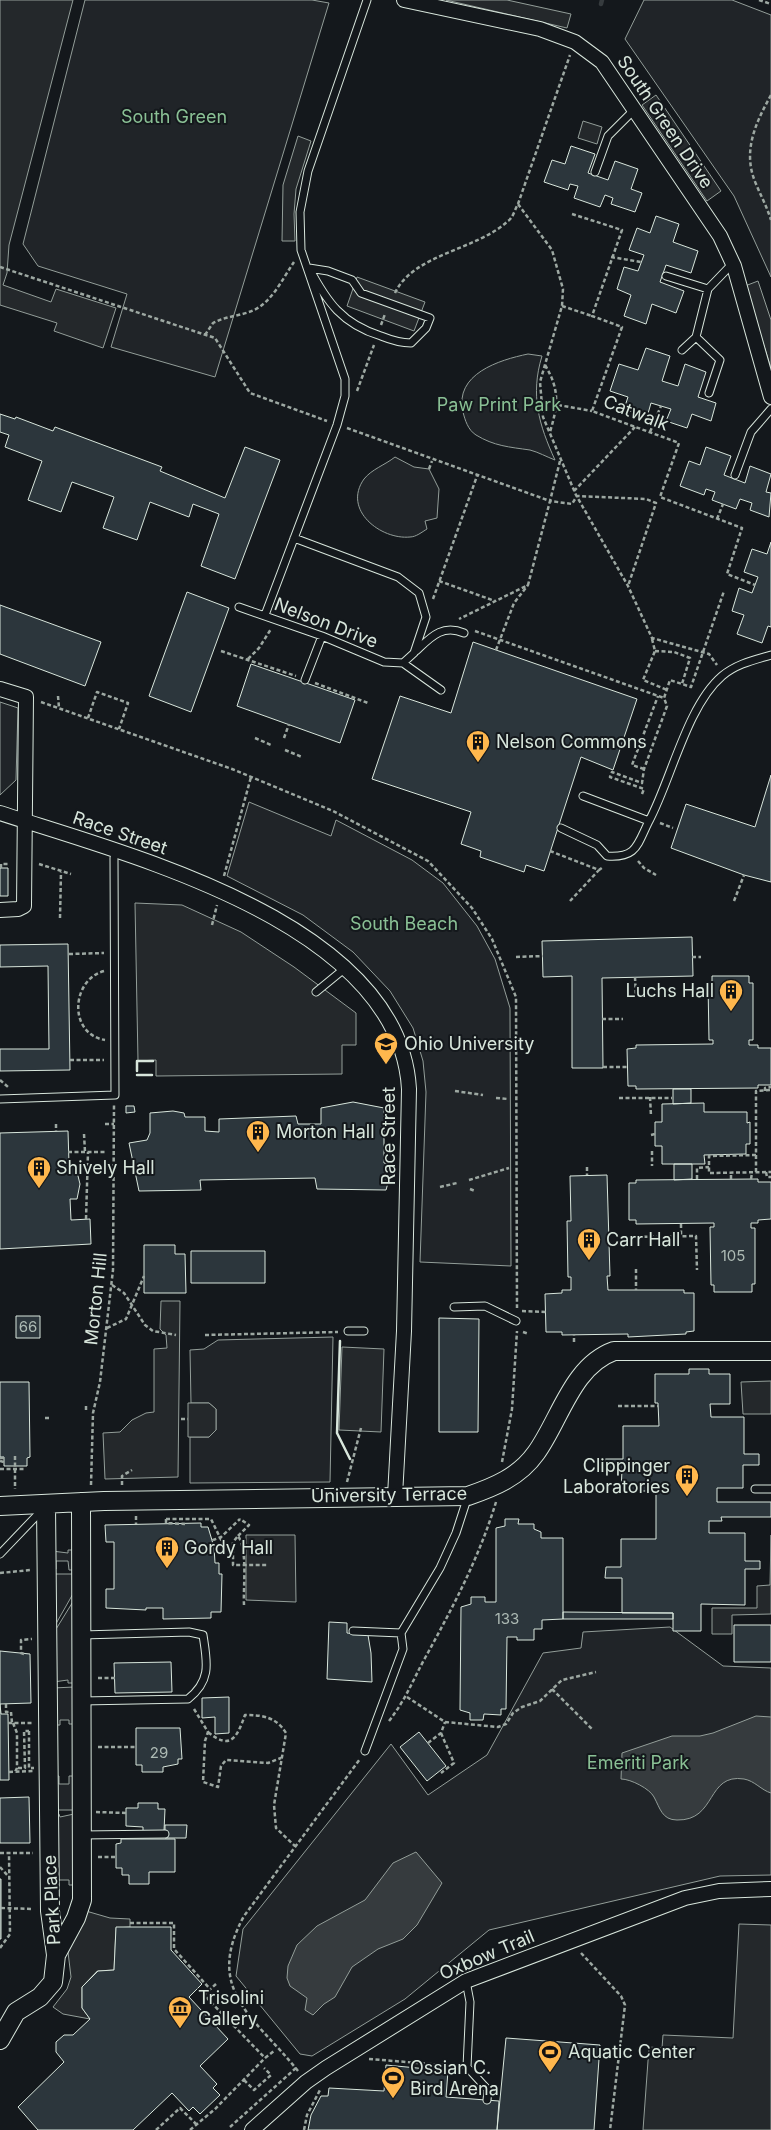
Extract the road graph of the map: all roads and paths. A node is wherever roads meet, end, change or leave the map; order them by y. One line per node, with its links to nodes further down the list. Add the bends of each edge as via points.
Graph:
1 (367, 0): 12 (lane, via 304,184 299,226)
2 (404, 0): 5 (street, South Green Drive, via 540,30)
3 (759, 0): 4 (path)
4 (771, 4)
5 (575, 42): 7 (street, South Green Drive, via 602,62); 9 (path)
6 (771, 95): 11 (path, via 754,129 749,159)
7 (634, 110): 8 (lane, via 608,136); 15 (street, South Green Drive, via 720,236)
8 (594, 172)
9 (518, 204): 19 (path, via 509,221 408,274); 21 (path, via 552,250 562,282)
10 (572, 214): 13 (path, via 622,230)
11 (771, 220)
12 (301, 250): 17 (lane); 25 (path, via 275,292 263,304 213,323)
13 (612, 258): 14 (path); 22 (path)
14 (641, 262)
15 (733, 263): 20 (lane); 30 (street, South Green Drive)
16 (0, 267): 25 (path)
17 (309, 268): 17 (lane, via 331,306 351,324 366,332 402,343 411,342 426,328 430,318 361,293 352,280); 37 (lane, via 345,379 345,396)
18 (666, 276): 20 (lane)
19 (397, 289)
20 (708, 289): 26 (lane)
21 (562, 306): 22 (path); 28 (path)
22 (592, 316): 36 (path, Catwalk, via 622,327)
23 (384, 317): 24 (path)
24 (380, 329)
25 (205, 335): 37 (path, via 215,338 250,393)
26 (696, 337): 27 (lane); 29 (lane, via 720,360)
27 (682, 350)
28 (545, 365): 32 (path, via 540,382); 33 (path, via 551,374)
29 (708, 393)
30 (771, 397)
31 (537, 403): 32 (path)
32 (541, 403): 40 (path)
33 (558, 404): 36 (path); 40 (path)
34 (661, 406): 39 (path)
35 (771, 409): 44 (lane, via 751,432)
36 (592, 412): 38 (path, Catwalk)
37 (337, 425): 42 (path); 51 (lane)
38 (635, 427): 39 (path, Catwalk); 46 (path)
39 (650, 432): 50 (path, Catwalk, via 679,443 660,497)
40 (550, 434): 41 (path)
41 (561, 459): 46 (path); 48 (path)
42 (432, 461): 43 (path); 45 (path)
43 (429, 469)
44 (735, 475)
45 (477, 476): 48 (path); 52 (path)
46 (574, 491): 47 (path)
47 (576, 496): 48 (path, via 572,504); 55 (path); 55 (path, via 646,499 656,503)
48 (550, 501): 53 (path)
49 (723, 504): 50 (path)
50 (717, 519): 54 (path, Catwalk, via 742,528 727,574)
51 (294, 538): 59 (lane); 60 (lane, via 398,577 420,593)
52 (439, 582): 57 (path); 60 (path)
53 (528, 585): 57 (path); 67 (path, bridge, via 514,603)
54 (755, 585)
55 (628, 586): 65 (path)
56 (724, 592): 69 (path)
57 (495, 601): 61 (path)
58 (239, 607): 59 (lane, Nelson Drive)
59 (265, 615): 64 (lane, Nelson Drive)
60 (426, 617): 70 (lane)
61 (444, 629): 62 (lane); 70 (lane)
62 (467, 631): 82 (path)
63 (270, 633): 72 (path)
64 (322, 636): 73 (lane, Nelson Drive, via 384,662); 75 (lane)
65 (652, 638): 68 (path); 69 (path)
66 (222, 650): 72 (path)
67 (496, 650)
68 (655, 651): 76 (path, via 674,652 690,658); 79 (path, via 643,680)
69 (704, 652): 74 (path); 76 (path, via 691,687)
70 (414, 653): 73 (lane)
71 (771, 655): 74 (lane, via 749,661)
72 (248, 659): 75 (path)
73 (403, 663): 78 (lane, Nelson Drive)
74 (723, 675): 102 (lane, via 700,702)
75 (305, 680): 86 (path)
76 (682, 684): 79 (path, via 670,680)
77 (0, 689): 83 (street)
78 (440, 690)
79 (666, 690): 85 (path)
80 (114, 692): 84 (path)
81 (58, 696): 87 (path)
82 (658, 696): 85 (path); 96 (path, via 632,765)
83 (26, 697): 87 (path); 101 (street)
84 (113, 698): 88 (path, via 97,692); 90 (path, via 128,703)
85 (664, 698): 96 (path, via 666,706)
86 (368, 703)
87 (59, 708): 88 (path)
88 (88, 718): 90 (path)
89 (289, 724): 92 (path)
90 (119, 729): 97 (path)
91 (255, 738): 93 (path)
92 (284, 738)
93 (271, 745)
94 (285, 750): 95 (path)
95 (302, 757)
96 (644, 769): 98 (path, via 642,783 612,772 610,777 644,789)
97 (251, 777): 116 (path); 196 (path, via 333,811 428,861 472,908 492,939 516,997)
98 (642, 794)
99 (584, 796): 102 (lane)
100 (0, 813): 101 (street, Race Street)
101 (26, 821): 120 (street, via 24,906); 129 (street, Race Street, via 117,850 238,898 286,924)
102 (649, 821): 104 (lane, via 631,854 622,857 608,856 597,845)
103 (660, 823): 105 (path)
104 (561, 828)
105 (673, 828)
106 (550, 851): 117 (path, via 600,870)
107 (114, 858): 150 (lane, via 115,1095)
108 (36, 863): 112 (path)
109 (13, 864): 110 (path, via 1,864)
110 (1, 868)
111 (644, 868): 114 (path)
112 (61, 871): 113 (path); 121 (path)
113 (71, 874)
114 (656, 874)
115 (744, 875): 118 (path)
116 (223, 878)
117 (570, 901)
118 (734, 901)
119 (218, 902): 122 (path)
120 (0, 910)
121 (60, 918)
122 (212, 925)
123 (106, 953): 124 (path)
124 (69, 954)
125 (543, 956): 126 (path)
126 (516, 957)
127 (692, 957): 128 (path)
128 (701, 957)
129 (345, 968): 132 (lane); 228 (street, Race Street, via 374,998 388,1020 402,1046 408,1075 406,1284)
130 (106, 970): 136 (path, via 89,979 78,1001 80,1022 96,1037)
131 (635, 978): 133 (path)
132 (316, 992)
133 (636, 997)
134 (602, 1019): 135 (path)
135 (623, 1019)
136 (106, 1040)
137 (70, 1060): 138 (path)
138 (106, 1060)
139 (603, 1067): 140 (path)
140 (628, 1067)
141 (0, 1080): 142 (path)
142 (10, 1089)
143 (771, 1089): 163 (path, via 756,1091)
144 (454, 1091): 145 (path)
145 (484, 1095)
146 (650, 1097): 148 (path); 149 (path); 153 (path)
147 (496, 1098): 151 (path)
148 (619, 1098)
149 (672, 1098)
150 (0, 1099)
151 (508, 1099)
152 (114, 1112): 156 (path, Morton Hill)
153 (651, 1116)
154 (56, 1124): 157 (path)
155 (105, 1124): 156 (path)
156 (114, 1124): 190 (path, Morton Hill)
157 (56, 1131)
158 (84, 1134): 161 (path)
159 (652, 1150): 164 (path)
160 (68, 1152): 161 (path)
161 (86, 1152): 162 (path); 183 (path)
162 (105, 1152)
163 (756, 1155): 166 (path, via 709,1156); 168 (path)
164 (652, 1166)
165 (587, 1167): 173 (path)
166 (709, 1167): 171 (path, via 709,1174); 175 (path, via 697,1168)
167 (509, 1168): 178 (path)
168 (756, 1172): 169 (path); 172 (path)
169 (766, 1172): 170 (path); 174 (path, via 767,1177)
170 (771, 1172)
171 (731, 1173): 172 (path); 176 (path)
172 (752, 1173): 177 (path)
173 (587, 1176)
174 (771, 1177)
175 (697, 1179)
176 (731, 1179)
177 (752, 1179)
178 (468, 1180)
179 (457, 1183): 180 (path)
180 (440, 1187)
181 (470, 1189): 182 (path)
182 (474, 1191)
183 (86, 1219)
184 (681, 1224): 185 (path)
185 (682, 1236): 186 (path); 188 (path, via 696,1236)
186 (624, 1237)
187 (636, 1270): 191 (path)
188 (697, 1270)
189 (144, 1276): 192 (path)
190 (112, 1286): 192 (path, via 124,1293); 197 (path, Morton Hill)
191 (636, 1290)
192 (132, 1306): 197 (path, via 126,1320); 202 (path, via 142,1322 153,1331)
193 (454, 1307): 196 (lane, via 485,1306)
194 (524, 1312): 195 (path)
195 (546, 1312)
196 (516, 1321): 220 (path, via 516,1376)
197 (107, 1328): 225 (path, Morton Hill, via 93,1413)
198 (348, 1331): 199 (lane); 203 (path)
199 (364, 1331)
200 (523, 1332): 201 (path)
201 (529, 1334)
202 (176, 1335)
203 (205, 1335)
204 (574, 1335): 205 (path)
205 (574, 1342)
206 (771, 1352): 229 (street, University Terrace, via 614,1351 604,1355 583,1373 535,1454 499,1485)
207 (86, 1406): 210 (path)
208 (618, 1406): 209 (path)
209 (658, 1406)
210 (86, 1412)
211 (44, 1418): 212 (path)
212 (49, 1418)
213 (181, 1419): 214 (path)
214 (188, 1419)
215 (361, 1428): 223 (path)
216 (15, 1456): 218 (path)
217 (0, 1469): 218 (path)
218 (15, 1469): 219 (path); 224 (path)
219 (26, 1469)
220 (500, 1469)
221 (132, 1470): 222 (path, via 122,1476)
222 (122, 1483)
223 (346, 1484)
224 (15, 1486)
225 (91, 1488)
226 (755, 1489): 227 (lane)
227 (771, 1489)
228 (395, 1496): 229 (street, University Terrace); 230 (street, University Terrace)
229 (468, 1496): 250 (lane, via 440,1568)
230 (81, 1502): 231 (street, University Terrace); 251 (street, Park Place)
231 (46, 1505): 232 (street, University Terrace); 243 (lane); 298 (street, Park Place, via 50,1911)
232 (0, 1506)
233 (494, 1510): 258 (path, via 464,1586)
234 (240, 1512): 235 (path)
235 (240, 1519): 239 (path, via 249,1526); 240 (path)
236 (137, 1520): 237 (path)
237 (136, 1524)
238 (185, 1524): 240 (path, via 166,1520 211,1519)
239 (238, 1536): 245 (path, via 243,1544); 245 (path, via 233,1542 233,1565)
240 (221, 1537): 241 (path, via 212,1540); 242 (path)
241 (212, 1547)
242 (226, 1550)
243 (0, 1554)
244 (268, 1565): 245 (path)
245 (243, 1566): 248 (path)
246 (28, 1571): 247 (path)
247 (0, 1573)
248 (244, 1604)
249 (353, 1631): 250 (lane)
250 (401, 1633): 272 (lane, via 403,1649)
251 (81, 1634): 259 (lane, via 189,1632 203,1635 207,1668 200,1689); 260 (street, Park Place)
252 (31, 1639): 253 (path, via 21,1640 21,1654)
253 (24, 1654)
254 (596, 1672): 257 (path, via 562,1680)
255 (98, 1678): 256 (path)
256 (115, 1678)
257 (552, 1689): 262 (path, via 540,1701 513,1713 506,1724 498,1727 477,1722); 265 (path)
258 (407, 1696): 262 (path); 264 (path)
259 (188, 1698): 260 (lane); 267 (path)
260 (81, 1701): 270 (street, Park Place)
261 (6, 1704): 263 (path, via 6,1712 11,1712)
262 (445, 1722): 268 (path)
263 (11, 1723): 266 (path, via 28,1723); 277 (path, via 17,1733)
264 (388, 1723)
265 (593, 1730)
266 (26, 1731): 276 (path, via 29,1731 29,1768); 277 (path, via 25,1768)
267 (208, 1732): 273 (path, via 218,1740 228,1742 237,1736 245,1715 262,1715 280,1722 286,1732); 273 (path, via 203,1782 218,1787 221,1766 226,1760 268,1762)
268 (440, 1733): 269 (path); 280 (path, via 454,1763)
269 (428, 1743)
270 (81, 1746): 271 (path); 284 (street, Park Place)
271 (136, 1747)
272 (365, 1751): 285 (path)
273 (281, 1758): 285 (path, via 274,1805 276,1828)
274 (590, 1766): 275 (path)
275 (612, 1767)
276 (39, 1768)
277 (16, 1770): 278 (path); 279 (path)
278 (28, 1771)
279 (9, 1772)
280 (441, 1772)
281 (98, 1812): 282 (path)
282 (126, 1813)
283 (165, 1834): 284 (lane)
284 (82, 1836): 298 (street, Park Place, via 82,1900)
285 (295, 1846): 309 (path, via 238,1927 231,1946 229,1971 234,1994 245,2011)
286 (0, 1853): 287 (path)
287 (9, 1853): 288 (path); 290 (path)
288 (31, 1853)
289 (0, 1867): 290 (path)
290 (10, 1879): 293 (path)
291 (771, 1888): 299 (street, Oxbow Trail, via 719,1891 685,1898)
292 (1, 1908): 293 (path)
293 (10, 1908): 294 (path); 296 (path, via 9,1937)
294 (32, 1909)
295 (130, 1923): 301 (path, via 174,1923 174,1949)
296 (0, 1948)
297 (578, 1950): 320 (path, via 621,1996 625,2005)
298 (56, 1955): 302 (street, via 55,1972 49,1988)
299 (466, 1982): 307 (lane, via 470,2002); 311 (street, Oxbow Trail)
300 (216, 1984): 301 (path)
301 (210, 1989): 305 (path, via 204,1995)
302 (8, 2009): 303 (street)
303 (0, 2040)
304 (274, 2051): 305 (path)
305 (265, 2058): 310 (path)
306 (360, 2058): 307 (path)
307 (467, 2067): 313 (lane, via 488,2090)
308 (264, 2068): 310 (path, via 270,2075 254,2090)
309 (296, 2068): 311 (path); 315 (path)
310 (244, 2080): 314 (path)
311 (306, 2082): 318 (street, Oxbow Trail)
312 (321, 2088): 319 (path, via 307,2115)
313 (487, 2100)
314 (196, 2124): 316 (path, via 180,2108); 317 (path)
315 (230, 2126)
316 (156, 2130)
317 (190, 2130)
318 (252, 2130)
319 (304, 2130)
320 (610, 2130)

